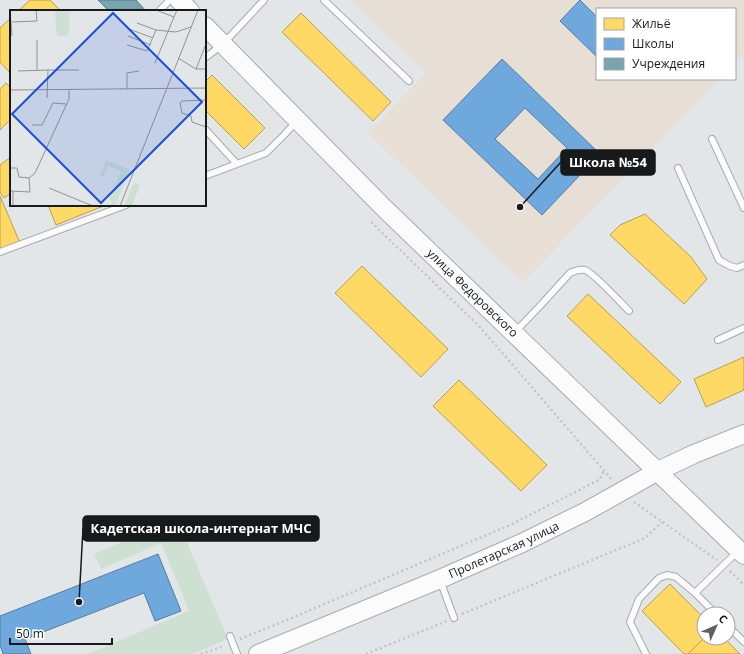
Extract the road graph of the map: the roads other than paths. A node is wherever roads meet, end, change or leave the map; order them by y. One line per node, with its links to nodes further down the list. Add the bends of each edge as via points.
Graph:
1 (170, 0): 5 (lane)
2 (179, 0): 6 (street)
3 (264, 0): 8 (lane)
4 (324, 0): 10 (lane)
5 (160, 10)
6 (189, 10)
7 (206, 27): 8 (street, улица Федоровского)
8 (223, 44): 9 (lane); 11 (street, улица Федоровского)
9 (206, 57)
10 (409, 81)
11 (298, 119): 14 (lane, via 266,153); 23 (street, улица Федоровского)
12 (206, 130): 14 (lane)
13 (712, 139): 18 (lane)
14 (237, 164): 16 (lane)
15 (678, 168): 20 (lane, via 719,260 737,268)
16 (206, 176)
17 (123, 206): 19 (lane)
18 (744, 208)
19 (0, 252)
20 (744, 266)
21 (629, 311): 23 (lane, via 596,278 585,270 576,271 570,273)
22 (744, 328): 24 (lane)
23 (514, 333): 26 (street, улица Федоровского)
24 (718, 340)
25 (744, 434): 26 (street, Пролетарская улица)
26 (658, 471): 27 (street, улица Федоровского); 28 (street, Пролетарская улица, via 585,512)
27 (741, 552): 29 (lane)
28 (440, 579): 31 (lane); 36 (street, Пролетарская улица)
29 (695, 593): 30 (lane); 37 (lane, via 676,577 667,575 659,578 639,599 630,622)
30 (708, 606)
31 (454, 618)
32 (736, 634): 34 (lane)
33 (230, 636): 35 (lane)
34 (744, 642)
35 (237, 654)
36 (258, 654)
37 (646, 654)

